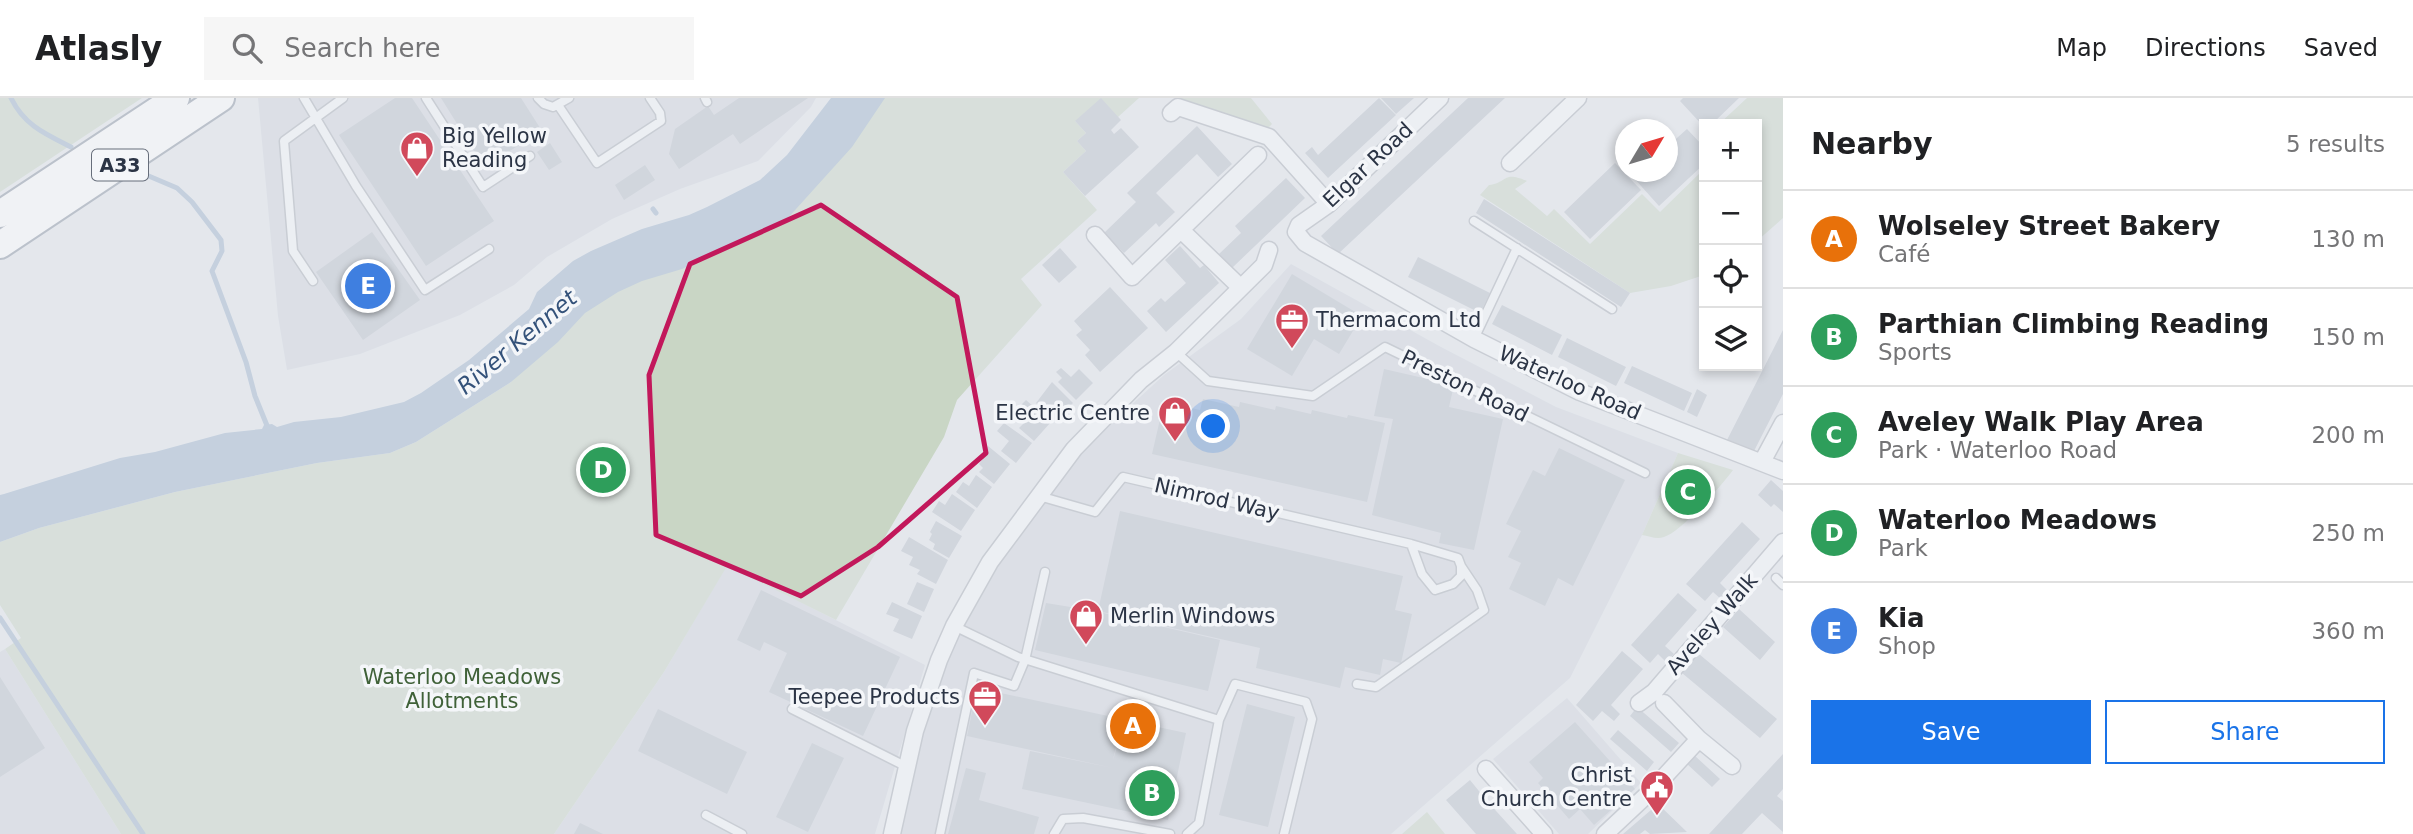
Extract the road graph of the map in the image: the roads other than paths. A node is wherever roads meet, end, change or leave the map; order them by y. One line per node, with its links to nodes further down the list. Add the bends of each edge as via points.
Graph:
1 (176, 98): 18 (highway, A33)
2 (221, 98): 23 (highway, A33)
3 (304, 98): 13 (lane)
4 (343, 98): 13 (lane)
5 (426, 98): 15 (lane, via 483,187)
6 (538, 98): 11 (lane, via 544,104)
7 (569, 98): 11 (lane)
8 (650, 98): 11 (lane, via 661,121 597,163)
9 (1440, 98): 17 (street, Elgar Road)
10 (1578, 98): 16 (street)
11 (558, 105)
12 (1171, 113): 17 (street, via 1178,107 1269,137)
13 (315, 116): 24 (lane, via 425,290); 27 (lane, via 284,141 293,251)
14 (1258, 155): 20 (street)
15 (530, 156)
16 (1510, 163)
17 (1329, 204): 21 (street, Elgar Road)
18 (0, 214)
19 (1474, 221): 25 (lane)
20 (1181, 230): 22 (street, via 1132,276); 28 (street)
21 (1296, 232): 30 (street, Waterloo Road, via 1315,250)
22 (1095, 235)
23 (0, 245)
24 (489, 248)
25 (1517, 248): 29 (lane); 30 (lane)
26 (1269, 250): 28 (street, via 1264,265)
27 (313, 281)
28 (1240, 287): 31 (street)
29 (1612, 309)
30 (1474, 339): 33 (street, Waterloo Road, via 1580,392)
31 (1176, 352): 35 (lane, Preston Road, via 1208,381 1313,396 1385,347); 36 (street, via 1141,380 1074,449)
32 (1783, 423): 33 (street)
33 (1762, 462): 34 (street, Waterloo Road)
34 (1783, 471)
35 (1645, 473)
36 (1040, 496): 38 (lane, Nimrod Way, via 1096,512 1124,477); 43 (street, via 990,562)
37 (1783, 542): 46 (street, Aveley Walk)
38 (1411, 544): 39 (lane, Nimrod Way, via 1458,558); 39 (lane, via 1422,575 1435,590 1453,584 1461,576)
39 (1461, 566): 45 (lane, via 1484,610 1376,687)
40 (1045, 572): 44 (lane)
41 (1776, 578): 42 (lane)
42 (1783, 584)
43 (954, 626): 44 (lane); 52 (street, via 919,719)
44 (1025, 660): 49 (lane); 57 (lane, via 1014,686 974,673)
45 (1357, 684)
46 (1639, 703)
47 (1664, 703): 50 (street)
48 (792, 709): 52 (lane)
49 (1219, 719): 60 (lane, via 1199,823); 61 (lane, via 1235,684 1306,702 1312,719)
50 (1699, 739): 51 (street); 63 (street)
51 (1732, 766)
52 (907, 767): 56 (street)
53 (1486, 769): 62 (street)
54 (706, 814): 55 (lane)
55 (742, 834)
56 (892, 834)
57 (940, 834)
58 (1054, 834): 59 (lane, via 1062,819 1083,818)
59 (1170, 834)
60 (1187, 834)
61 (1284, 834)
62 (1544, 834)
63 (1605, 834)

